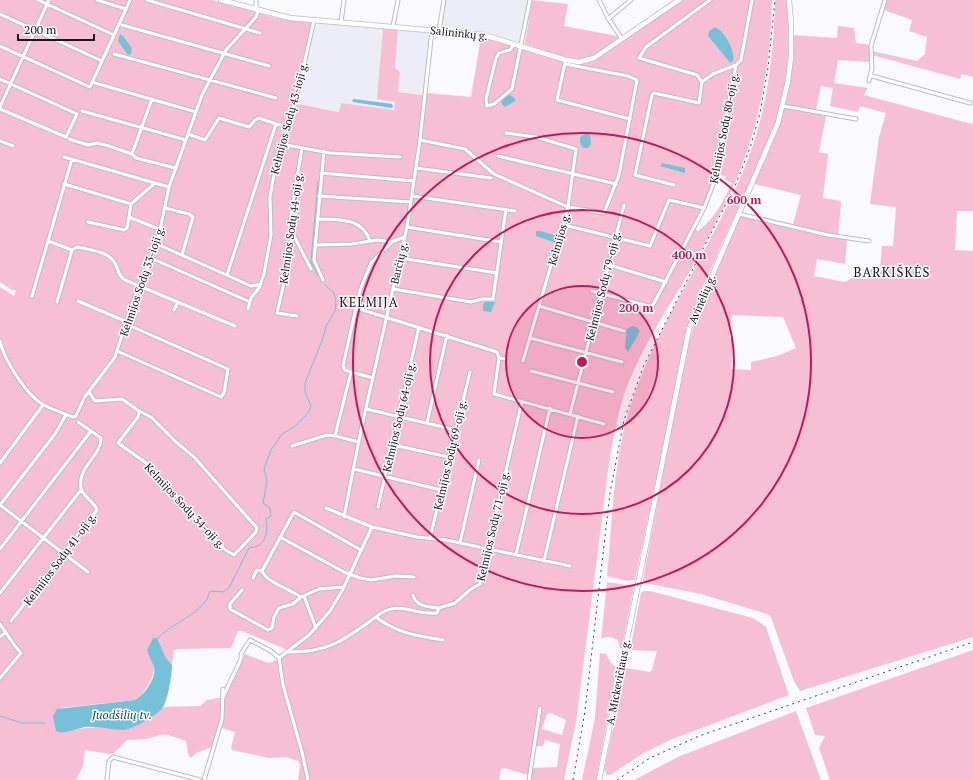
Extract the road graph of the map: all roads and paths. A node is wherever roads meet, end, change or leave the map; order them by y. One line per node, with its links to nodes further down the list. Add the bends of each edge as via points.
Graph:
1 (38, 0): 19 (street)
2 (49, 0): 19 (street)
3 (97, 0): 20 (street)
4 (130, 0): 20 (street)
5 (147, 0): 28 (street)
6 (221, 0): 21 (main road, Salininkų g.)
7 (256, 0): 21 (street)
8 (344, 0): 25 (street)
9 (398, 0): 27 (street)
10 (444, 0): 31 (street)
11 (530, 0): 36 (street)
12 (599, 0): 23 (street)
13 (631, 0): 23 (street)
14 (679, 0): 34 (main road, Salininkų g.)
15 (710, 0): 48 (street, via 646,47 639,58 697,75)
16 (752, 0): 43 (street, Kelmijos Sodų 80-oji g., via 742,59)
17 (789, 0): 55 (main road, Avinėlių g., via 791,57)
18 (885, 0): 45 (street, via 871,46)
19 (47, 4): 29 (street); 33 (street)
20 (126, 9): 33 (street)
21 (257, 10): 24 (main road, Salininkų g.); 28 (street, Kelmijos Sodų 33-ioji g., via 256,17)
22 (0, 14): 29 (street)
23 (608, 19): 34 (street)
24 (314, 20): 25 (main road, Salininkų g.); 62 (street, Kelmijos Sodų 43-ioji g., via 297,96)
25 (340, 22): 27 (main road, Salininkų g.)
26 (122, 25): 39 (street)
27 (393, 26): 30 (main road, Salininkų g.)
28 (245, 28): 32 (street); 39 (street, Kelmijos Sodų 33-ioji g.)
29 (36, 30): 40 (street); 41 (street)
30 (432, 30): 31 (main road, Salininkų g.); 68 (street, Barčių g.)
31 (439, 30): 35 (main road, Salininkų g., via 484,35)
32 (260, 33)
33 (114, 35): 41 (street)
34 (622, 39): 42 (main road, Salininkų g., via 589,60)
35 (514, 43): 36 (main road, Salininkų g.); 36 (street, via 510,50 499,53 496,58 486,106 491,106 512,91)
36 (521, 45): 42 (main road, Salininkų g.)
37 (0, 46): 40 (street)
38 (114, 54): 47 (street)
39 (224, 54): 44 (street); 47 (street, Kelmijos Sodų 33-ioji g.)
40 (23, 56): 41 (street, via 90,87); 51 (street)
41 (102, 61)
42 (565, 62): 59 (street, via 636,79); 59 (street, via 557,100)
43 (736, 65): 48 (street, via 718,71); 97 (street, Kelmijos Sodų 80-oji g., via 713,185)
44 (268, 66)
45 (872, 76): 49 (street); 54 (street)
46 (0, 80): 51 (street)
47 (210, 81): 52 (street); 58 (street, Kelmijos Sodų 33-ioji g.)
48 (702, 82): 88 (street, via 699,103 652,94 635,175)
49 (869, 82)
50 (95, 83): 53 (street)
51 (10, 84): 56 (street); 66 (street, via 77,114)
52 (276, 98)
53 (152, 99): 58 (street); 63 (street)
54 (970, 103)
55 (783, 106): 60 (street); 100 (main road, Avinėlių g., via 772,139)
56 (0, 108): 66 (street)
57 (82, 111): 63 (street)
58 (196, 112): 65 (street, Kelmijos Sodų 33-ioji g.)
59 (630, 119): 87 (street)
60 (856, 119)
61 (276, 124): 62 (street); 65 (street, via 260,118 249,127 219,118 205,140); 124 (street)
62 (286, 126): 70 (street, Kelmijos Sodų 43-ioji g.)
63 (142, 128): 67 (street); 74 (street)
64 (506, 133): 82 (street, via 536,137 574,147 576,150)
65 (188, 134): 67 (street, Kelmijos Sodų 33-ioji g.)
66 (68, 138): 74 (street, via 88,145 97,143 109,146)
67 (186, 140): 79 (street, Kelmijos Sodų 33-ioji g.)
68 (420, 140): 80 (street, Barčių g.); 95 (street, Kelmijos g., via 467,150 494,174)
69 (0, 141): 71 (street)
70 (280, 144): 72 (street); 127 (street, Kelmijos Sodų 43-ioji g., via 270,197 271,235 268,258)
71 (13, 146)
72 (302, 148): 73 (street); 107 (street, Kelmijos Sodų 44-oji g., via 291,214)
73 (324, 152): 77 (street); 81 (street)
74 (132, 154): 79 (street, via 136,158)
75 (498, 156): 82 (street)
76 (64, 157): 78 (street)
77 (400, 158)
78 (72, 159): 85 (street); 86 (street)
79 (175, 168): 89 (street, Kelmijos Sodų 33-ioji g.)
80 (416, 168): 83 (street); 84 (street, Barčių g.)
81 (321, 173): 84 (street); 90 (street)
82 (573, 173): 87 (street); 95 (street)
83 (491, 178)
84 (414, 182): 91 (street, Barčių g.)
85 (155, 183): 89 (street); 93 (street)
86 (64, 184): 93 (street); 110 (street)
87 (616, 184): 95 (street, via 603,214)
88 (674, 185)
89 (169, 188): 96 (street, Kelmijos Sodų 33-ioji g.)
90 (319, 196): 92 (street); 102 (street)
91 (412, 196): 92 (street, Barčių g.); 98 (street)
92 (411, 202): 105 (street, Barčių g.)
93 (131, 204): 101 (street)
94 (624, 205): 109 (street, Kelmijos Sodų 79-oji g.)
95 (568, 207): 104 (street, Kelmijos g.)
96 (165, 208): 106 (street, Kelmijos Sodų 33-ioji g.); 118 (street, via 189,214 194,218)
97 (704, 208): 109 (street, via 669,200 650,246); 126 (street, Kelmijos Sodų 80-oji g.)
98 (506, 210): 99 (street); 114 (street)
99 (515, 211)
100 (739, 214): 112 (street, via 828,235); 211 (main road, Avinėlių g., via 689,330)
101 (129, 217): 103 (street, via 127,228 124,230); 106 (street)
102 (318, 218): 111 (street, via 359,225 366,231); 116 (street)
103 (88, 222)
104 (564, 225): 109 (street); 137 (street, Kelmijos g.)
105 (407, 227): 108 (street, Barčių g.); 114 (street)
106 (161, 230): 115 (street, Kelmijos Sodų 33-ioji g.)
107 (292, 232): 122 (street); 141 (street, Kelmijos Sodų 44-oji g., via 278,313)
108 (405, 237): 113 (street); 120 (street, Barčių g.)
109 (616, 238): 121 (street, Kelmijos Sodų 79-oji g.)
110 (48, 241): 117 (street); 132 (street)
111 (370, 241): 113 (street); 116 (street)
112 (869, 241)
113 (394, 242): 138 (street, via 371,263)
114 (501, 242): 123 (street)
115 (157, 244): 118 (street); 119 (street, Kelmijos Sodų 33-ioji g.)
116 (315, 245): 125 (street, via 315,265)
117 (72, 250): 128 (street, via 77,247 108,255 115,263 121,278); 134 (street)
118 (182, 255): 124 (street)
119 (151, 258): 128 (street, Kelmijos Sodų 33-ioji g.); 136 (street)
120 (400, 258): 123 (street); 129 (street, Barčių g.)
121 (609, 265): 126 (street); 131 (street, Kelmijos Sodų 79-oji g.)
122 (311, 269)
123 (497, 273): 129 (street, via 491,299 471,302)
124 (227, 275): 127 (street, via 251,286)
125 (323, 280)
126 (666, 282): 131 (street, Kelmijos Sodų 80-oji g., via 652,307)
127 (260, 284): 136 (street, Kelmijos Sodų 43-ioji g.)
128 (139, 286): 135 (street); 144 (street, Kelmijos Sodų 33-ioji g.)
129 (393, 289): 142 (street, Barčių g.)
130 (592, 291): 131 (street)
131 (601, 294): 143 (street, Kelmijos Sodų 79-oji g.)
132 (32, 296)
133 (78, 301): 144 (street)
134 (57, 302)
135 (178, 302): 140 (street); 145 (street)
136 (250, 302): 139 (street, Kelmijos Sodų 43-ioji g.)
137 (540, 306): 143 (street); 149 (street, Kelmijos g.)
138 (356, 308): 142 (street); 158 (street, via 343,366)
139 (248, 309)
140 (174, 310)
141 (297, 316)
142 (387, 317): 146 (street); 160 (street, Barčių g.)
143 (594, 322): 147 (street); 152 (street, Kelmijos Sodų 79-oji g.)
144 (126, 323): 151 (street, Kelmijos Sodų 33-ioji g.); 151 (street, via 228,369 224,393 221,397)
145 (235, 326)
146 (419, 327): 148 (street); 172 (street, Kelmijos Sodų 64-oji g.)
147 (624, 331)
148 (447, 335): 153 (street, via 497,352); 174 (street)
149 (530, 338): 152 (street); 155 (street, Kelmijos g.)
150 (0, 341): 165 (street, via 16,377)
151 (117, 352): 162 (street, Kelmijos Sodų 33-ioji g.)
152 (586, 352): 156 (street); 161 (street, Kelmijos Sodų 79-oji g.)
153 (499, 358): 154 (street); 164 (street, via 494,394)
154 (506, 359)
155 (523, 361)
156 (622, 362)
157 (531, 371): 161 (street)
158 (351, 372): 160 (street); 178 (street)
159 (470, 372): 176 (street, Kelmijos Sodų 69-oji g.)
160 (373, 378): 167 (street, Barčių g.)
161 (578, 383): 163 (street); 169 (street, Kelmijos Sodų 79-oji g.)
162 (89, 392): 168 (street, Kelmijos Sodų 34-oji g., via 95,401 122,399); 170 (street, Kelmijos Sodų 33-ioji g., via 75,417)
163 (613, 392)
164 (522, 401): 166 (street); 201 (street, Kelmijos Sodų 71-oji g.)
165 (43, 405): 170 (street); 184 (street)
166 (550, 408): 169 (street); 203 (street)
167 (366, 409): 172 (street); 179 (street, Barčių g.)
168 (139, 411): 168 (street, Kelmijos Sodų 34-oji g., via 151,417 194,457 257,528 234,555 224,549 149,465 118,443 138,417)
169 (570, 414): 171 (street)
170 (66, 415): 189 (street, via 55,434)
171 (578, 416): 175 (street); 204 (street)
172 (399, 417): 174 (street); 180 (street, Kelmijos Sodų 64-oji g.)
173 (78, 422): 177 (street)
174 (427, 423): 176 (street)
175 (604, 424)
176 (456, 430): 182 (street, Kelmijos Sodų 69-oji g.)
177 (91, 431): 187 (street, via 100,436 101,441 81,474); 193 (street)
178 (335, 436): 179 (street); 181 (street, via 327,435)
179 (358, 442): 185 (street, Barčių g.)
180 (393, 444): 182 (street); 186 (street, Kelmijos Sodų 64-oji g.)
181 (292, 446)
182 (449, 457): 188 (street, Kelmijos Sodų 69-oji g.)
183 (479, 460): 198 (street)
184 (0, 463)
185 (354, 469): 186 (street); 192 (street, Barčių g.)
186 (386, 476): 188 (street); 190 (street, Kelmijos Sodų 64-oji g.)
187 (81, 490): 196 (street); 202 (street, Kelmijos Sodų 41-oji g., via 97,510)
188 (441, 490): 197 (street, Kelmijos Sodų 69-oji g.)
189 (0, 505): 193 (street)
190 (378, 507)
191 (326, 508): 192 (street)
192 (344, 517): 194 (street)
193 (22, 521): 196 (street); 199 (street)
194 (372, 527): 197 (street); 200 (street)
195 (280, 536): 200 (street, via 293,512 296,512); 206 (street); 208 (street)
196 (43, 537): 202 (street); 214 (street)
197 (430, 538): 198 (street)
198 (460, 543): 201 (street)
199 (0, 549)
200 (362, 550): 208 (street)
201 (488, 550): 203 (street); 217 (street, Kelmijos Sodų 71-oji g., via 480,584 455,603)
202 (64, 554): 207 (street); 219 (street, Kelmijos Sodų 41-oji g.)
203 (516, 555): 204 (street)
204 (544, 561): 205 (street)
205 (570, 566)
206 (262, 571): 210 (street, via 257,570); 216 (street, via 265,578)
207 (88, 572)
208 (349, 574): 209 (street, via 371,580 396,576); 212 (street)
209 (414, 577)
210 (252, 578)
211 (638, 583): 236 (main road, A. Mickevičiaus g.)
212 (344, 586): 216 (street, via 319,589); 221 (street, via 330,611)
213 (242, 590): 216 (street, via 230,604 230,608 268,630 273,626 279,608 293,604)
214 (0, 593)
215 (413, 595): 217 (street, via 415,600 425,607)
216 (302, 597): 221 (street)
217 (439, 608): 218 (street, Kelmijos Sodų 71-oji g., via 437,613 391,608)
218 (376, 617): 224 (street, via 405,633); 225 (street, via 326,649 304,653)
219 (11, 621)
220 (0, 624): 222 (street)
221 (316, 628): 225 (street)
222 (5, 633): 223 (street); 227 (street, via 22,653)
223 (0, 637)
224 (443, 640)
225 (286, 652): 226 (street)
226 (279, 658): 229 (street, via 250,640 241,654); 234 (street, via 283,685)
227 (0, 678)
228 (223, 689): 229 (street)
229 (223, 697): 233 (street, via 222,719)
230 (540, 708): 235 (street)
231 (107, 780): 232 (street, via 108,761 113,757)
232 (200, 780)
233 (204, 780)
234 (308, 780)
235 (529, 780)
236 (599, 780)

